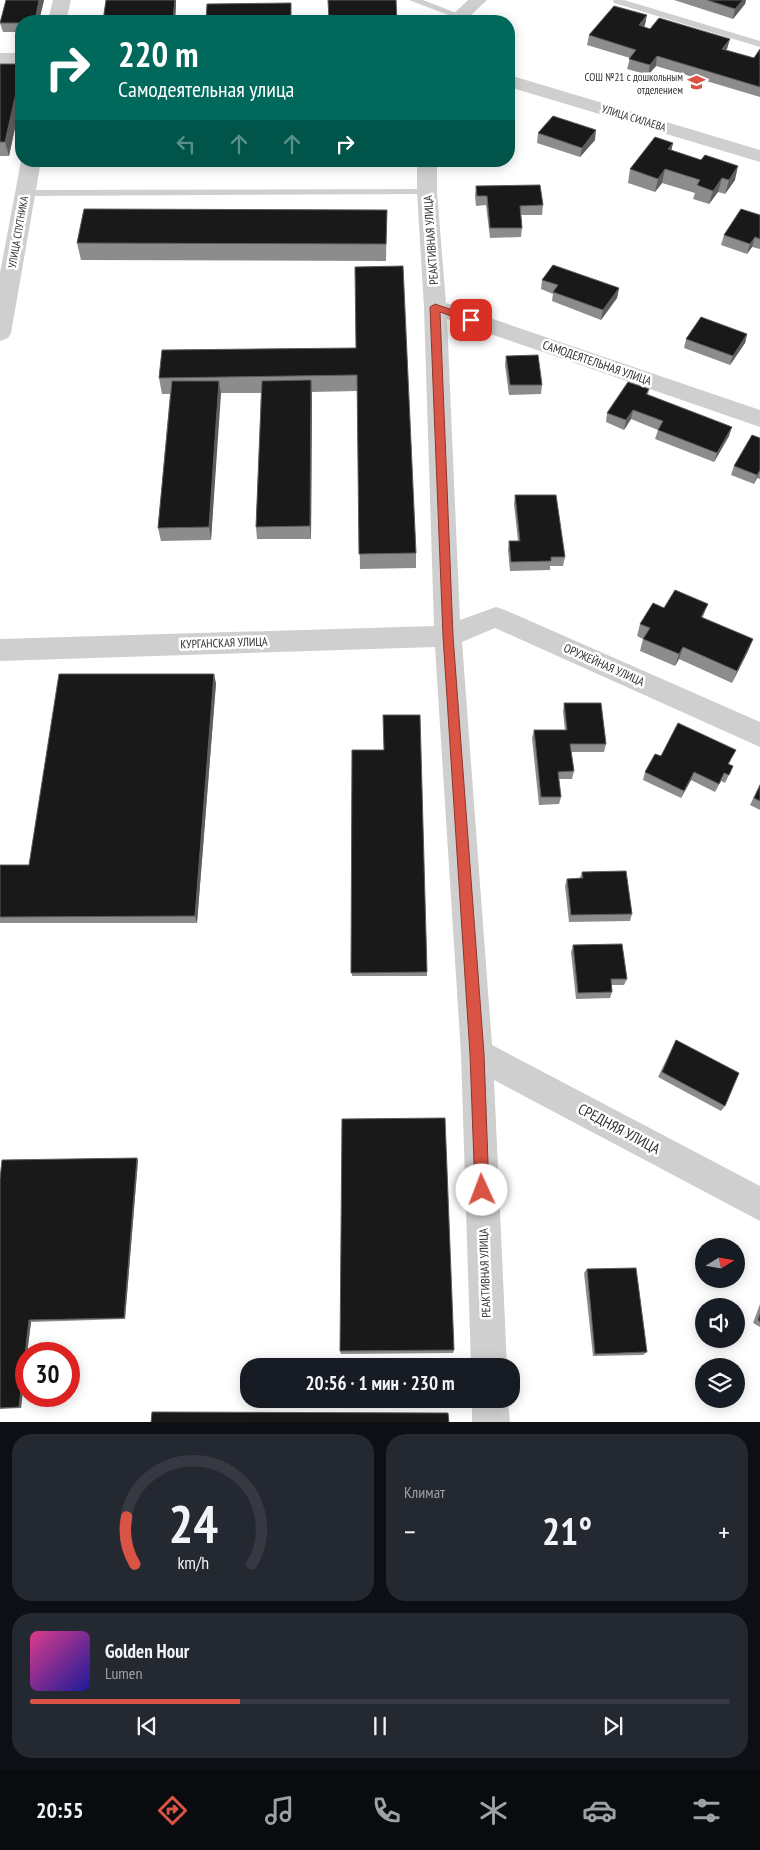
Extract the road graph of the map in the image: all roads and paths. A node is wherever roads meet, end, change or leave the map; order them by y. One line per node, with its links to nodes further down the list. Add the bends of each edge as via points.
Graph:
1 (62, 0): 5 (street)
2 (414, 0): 6 (lane)
3 (478, 0): 7 (street)
4 (617, 0): 8 (lane)
5 (58, 15)
6 (448, 15)
7 (461, 15)
8 (760, 44)
9 (0, 58): 10 (street)
10 (15, 59)
11 (515, 83): 12 (street, УЛИЦА СИЛАЕВА)
12 (760, 156)
13 (30, 167): 16 (street, УЛИЦА СПУТНИКА)
14 (428, 167): 15 (street, РЕАКТИВНАЯ УЛИЦА)
15 (427, 192): 16 (lane); 19 (street, РЕАКТИВНАЯ УЛИЦА)
16 (25, 193): 18 (street, УЛИЦА СПУТНИКА)
17 (0, 215): 18 (street)
18 (21, 215): 20 (street, УЛИЦА СПУТНИКА)
19 (435, 307): 21 (street, САМОДЕЯТЕЛЬНАЯ УЛИЦА); 22 (street, РЕАКТИВНАЯ УЛИЦА)
20 (0, 333)
21 (760, 419)
22 (448, 636): 23 (street, КУРГАНСКАЯ УЛИЦА); 24 (street, ОРУЖЕЙНАЯ УЛИЦА, via 496,617); 25 (street, РЕАКТИВНАЯ УЛИЦА)
23 (0, 650)
24 (760, 735)
25 (477, 1054): 26 (street, СРЕДНЯЯ УЛИЦА); 27 (street, РЕАКТИВНАЯ УЛИЦА)
26 (760, 1204)
27 (489, 1358)
28 (490, 1408): 29 (street)
29 (491, 1422)

